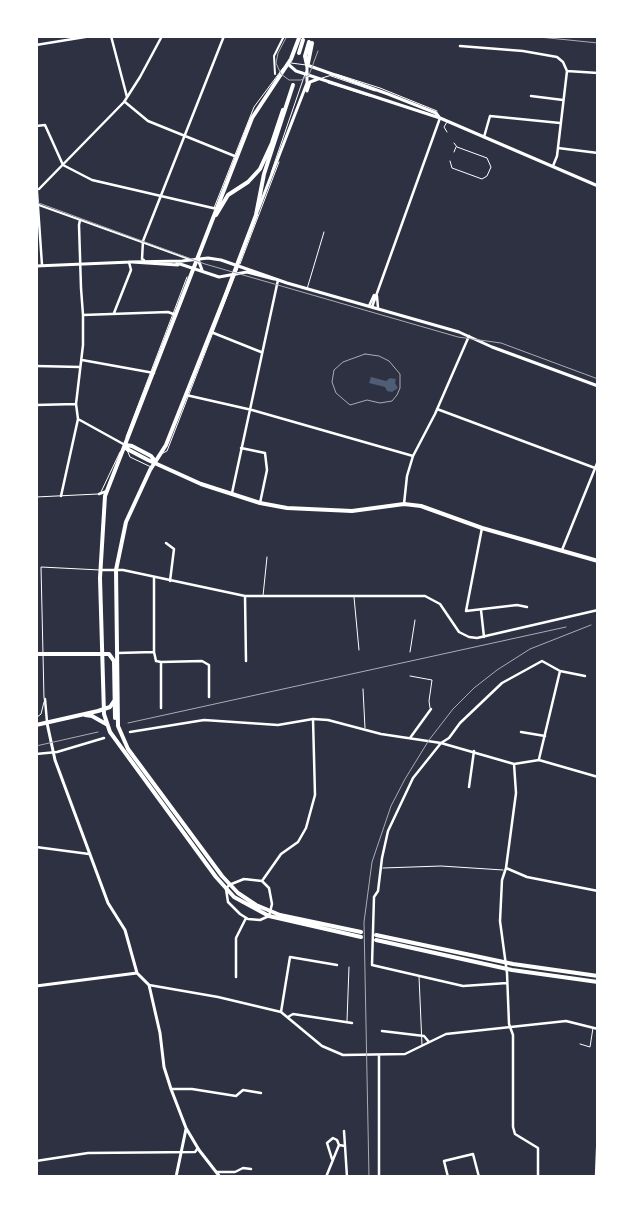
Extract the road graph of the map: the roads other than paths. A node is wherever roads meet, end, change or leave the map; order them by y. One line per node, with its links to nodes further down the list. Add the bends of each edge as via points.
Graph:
1 (90, 36): 7 (street)
2 (111, 36): 20 (street)
3 (162, 36): 20 (street)
4 (224, 36): 30 (street)
5 (284, 36): 15 (street, via 274,56)
6 (307, 41): 9 (main road); 10 (main road); 11 (main road)
7 (36, 45)
8 (460, 46): 13 (street, via 557,57)
9 (300, 54)
10 (287, 65): 11 (lane, via 294,62); 16 (street); 39 (main road, via 256,109)
11 (307, 65): 16 (street); 17 (street)
12 (335, 70): 17 (lane)
13 (567, 71): 14 (street); 23 (street)
14 (598, 73)
15 (275, 74)
16 (306, 74): 18 (street); 46 (street, via 307,85); 49 (lane, via 277,150)
17 (332, 75): 18 (lane); 19 (street)
18 (322, 78): 22 (street); 43 (street, via 310,82)
19 (384, 90): 22 (street); 25 (street, via 436,113)
20 (126, 96): 24 (street)
21 (530, 96): 23 (street)
22 (382, 98): 25 (street)
23 (563, 100): 27 (street)
24 (124, 102): 30 (street, via 148,121); 44 (street)
25 (440, 118): 26 (street); 74 (street)
26 (447, 121): 29 (lane, via 444,127); 31 (street)
27 (560, 122): 31 (street, via 489,116); 36 (street)
28 (36, 126): 44 (street, via 45,125)
29 (447, 132)
30 (184, 136): 39 (street); 51 (street)
31 (484, 137): 33 (street)
32 (454, 143): 34 (lane)
33 (498, 143): 35 (lane); 45 (street)
34 (457, 147): 37 (lane); 41 (lane)
35 (496, 147)
36 (558, 148): 38 (street); 45 (street)
37 (454, 152)
38 (598, 152)
39 (236, 156): 54 (main road)
40 (491, 157): 41 (lane)
41 (486, 158): 42 (lane, via 491,167 482,179 452,168)
42 (450, 161)
43 (279, 162): 46 (street); 52 (lane)
44 (64, 165): 50 (street); 51 (street, via 92,180)
45 (553, 166): 48 (street)
46 (274, 169): 49 (street)
47 (36, 178): 50 (street)
48 (598, 186)
49 (267, 188): 52 (lane); 55 (street)
50 (39, 189): 53 (street)
51 (161, 196): 54 (street); 59 (street)
52 (263, 203): 66 (lane)
53 (38, 204): 56 (street); 65 (street)
54 (216, 208): 57 (main road)
55 (256, 215): 57 (main road, via 264,174 292,85 265,160 255,175 228,195); 66 (main road)
56 (80, 220): 59 (street); 64 (street)
57 (212, 224): 60 (main road)
58 (324, 232): 75 (lane)
59 (142, 243): 61 (street); 62 (street)
60 (198, 259): 62 (street); 66 (street); 68 (main road); 69 (street)
61 (143, 260): 62 (street); 63 (street)
62 (191, 260)
63 (130, 263): 64 (street); 68 (street, via 182,264); 70 (street, via 181,265); 78 (street)
64 (80, 264): 65 (street); 80 (street)
65 (42, 265): 67 (street)
66 (239, 265): 71 (main road); 73 (street)
67 (36, 266)
68 (195, 268): 69 (street); 70 (main road)
69 (202, 270): 71 (street, via 218,277)
70 (192, 274): 79 (main road)
71 (235, 275): 73 (street, via 247,272); 81 (main road)
72 (187, 277): 79 (lane)
73 (277, 280): 75 (street); 83 (street)
74 (378, 287): 76 (street); 77 (street)
75 (307, 289): 76 (street)
76 (371, 306): 77 (street)
77 (378, 308): 82 (street)
78 (114, 314): 79 (street); 80 (street)
79 (175, 315): 87 (main road)
80 (83, 316): 84 (street)
81 (212, 333): 83 (street); 89 (main road)
82 (469, 336): 88 (street); 92 (street)
83 (261, 352): 93 (street)
84 (82, 360): 86 (street); 87 (street)
85 (36, 366): 86 (street)
86 (80, 367): 90 (street)
87 (152, 373): 95 (lane); 96 (main road)
88 (598, 386)
89 (188, 396): 93 (street); 100 (main road, via 166,445)
90 (76, 404): 91 (street); 94 (street)
91 (36, 405)
92 (437, 409): 99 (street); 103 (street)
93 (249, 410): 97 (street); 99 (street)
94 (78, 419): 96 (street); 107 (street)
95 (126, 437)
96 (126, 447): 100 (main road, via 132,446); 102 (lane, via 130,457); 104 (main road)
97 (241, 448): 106 (street); 109 (street, via 265,453 267,470)
98 (120, 452): 105 (lane)
99 (413, 456): 110 (street)
100 (155, 461): 102 (main road); 106 (main road)
101 (598, 461): 103 (street)
102 (151, 468): 117 (main road, via 126,522 117,564)
103 (595, 468): 113 (street)
104 (106, 491): 105 (street); 116 (main road)
105 (99, 494): 107 (lane)
106 (231, 495): 109 (main road)
107 (61, 496): 108 (lane)
108 (36, 497)
109 (260, 503): 110 (main road, via 352,512)
110 (404, 504): 111 (main road, via 424,507)
111 (482, 528): 113 (main road); 124 (street, via 465,606 466,611)
112 (166, 544): 119 (street, via 174,549)
113 (562, 552): 115 (main road)
114 (267, 557): 121 (lane)
115 (598, 561)
116 (101, 570): 117 (street); 131 (lane, via 41,566); 132 (main road)
117 (119, 570): 118 (street); 133 (main road)
118 (154, 577): 119 (street); 129 (street)
119 (170, 581): 120 (street)
120 (245, 596): 121 (street); 134 (street)
121 (263, 596): 122 (street)
122 (354, 596): 127 (street, via 425,596 440,604 459,632 469,637); 128 (lane)
123 (527, 607): 124 (street, via 517,605)
124 (481, 610): 127 (street)
125 (598, 610): 127 (street)
126 (415, 620): 130 (lane)
127 (484, 637)
128 (359, 650)
129 (154, 652): 133 (street); 135 (street, via 156,661)
130 (410, 652)
131 (39, 653): 132 (main road); 143 (lane)
132 (101, 653): 136 (main road, via 110,656); 146 (main road)
133 (118, 653): 136 (main road)
134 (246, 661)
135 (160, 662): 142 (street, via 202,661 208,665); 145 (street)
136 (116, 666): 141 (main road); 144 (main road)
137 (560, 671): 139 (street); 158 (street); 161 (street, via 542,661 502,683)
138 (410, 676): 147 (lane, via 432,680 428,702)
139 (585, 676)
140 (363, 690): 155 (lane)
141 (118, 692): 144 (main road); 154 (main road)
142 (209, 696)
143 (44, 699): 149 (lane); 151 (street)
144 (115, 700): 146 (main road); 154 (main road)
145 (161, 708)
146 (104, 709): 148 (main road); 152 (main road)
147 (431, 709): 160 (street)
148 (76, 716): 151 (main road); 152 (main road, via 92,716)
149 (36, 718)
150 (313, 719): 155 (street); 156 (street, via 278,725 204,720); 173 (street, via 315,794 306,828 298,842 281,854)
151 (47, 722): 153 (main road); 162 (street)
152 (106, 724): 175 (main road)
153 (36, 725)
154 (118, 726): 174 (main road, via 128,749)
155 (365, 729): 160 (street)
156 (130, 732)
157 (521, 732): 158 (street)
158 (545, 736): 165 (street)
159 (104, 738): 162 (street)
160 (410, 738): 161 (street)
161 (441, 743): 163 (street); 171 (street, via 413,778 400,805 388,831)
162 (52, 751): 164 (street); 170 (street)
163 (474, 751): 166 (street); 168 (street)
164 (36, 754)
165 (539, 760): 166 (street); 167 (street)
166 (514, 764): 172 (street, via 516,793)
167 (598, 777)
168 (469, 787)
169 (36, 847): 170 (street)
170 (90, 853): 186 (street, via 108,903 125,930)
171 (382, 868): 172 (lane); 187 (street, via 374,897 372,965)
172 (505, 869): 176 (street, via 527,877); 182 (street, via 500,921)
173 (262, 881): 174 (street, via 244,879); 177 (street, via 271,893)
174 (230, 885): 175 (street); 177 (main road)
175 (226, 889): 177 (main road, via 242,902); 178 (street, via 228,902)
176 (598, 891)
177 (270, 914): 178 (street, via 260,920); 179 (main road)
178 (246, 918): 189 (street, via 236,938)
179 (361, 935)
180 (376, 935): 182 (main road)
181 (376, 940): 185 (main road)
182 (505, 962): 185 (street); 188 (main road)
183 (337, 965): 194 (street, via 290,957)
184 (349, 967): 196 (lane)
185 (506, 968): 190 (main road); 191 (street)
186 (137, 973): 192 (street); 193 (street)
187 (419, 976): 191 (street, via 463,986); 202 (lane)
188 (598, 976)
189 (236, 977)
190 (598, 982)
191 (507, 983): 198 (street)
192 (149, 985): 194 (street); 207 (street)
193 (36, 986)
194 (281, 1012): 195 (street)
195 (288, 1017): 196 (street, via 293,1014); 206 (street, via 327,1050 338,1055)
196 (347, 1022): 197 (street)
197 (352, 1023)
198 (510, 1027): 199 (street, via 572,1021); 203 (street, via 446,1034); 229 (street, via 513,1035 515,1134 538,1148)
199 (594, 1027): 200 (street); 204 (lane, via 590,1047)
200 (598, 1029)
201 (382, 1031): 202 (street)
202 (422, 1036): 203 (street); 205 (lane)
203 (429, 1042): 205 (street)
204 (580, 1044)
205 (422, 1045): 206 (street, via 405,1054)
206 (379, 1056): 226 (street)
207 (171, 1089): 208 (street, via 236,1096 243,1090); 210 (street)
208 (261, 1092)
209 (598, 1127): 230 (street)
210 (186, 1128): 212 (street); 213 (street)
211 (344, 1131): 215 (street)
212 (191, 1136): 213 (street); 216 (street)
213 (186, 1137): 217 (street)
214 (339, 1145): 215 (street); 218 (street); 218 (street, via 335,1138 328,1141)
215 (345, 1146): 225 (street)
216 (198, 1148): 217 (street, via 195,1152); 221 (street)
217 (182, 1153): 219 (street, via 88,1153); 222 (street)
218 (332, 1160): 224 (street)
219 (36, 1161)
220 (251, 1169): 221 (street)
221 (216, 1172): 223 (street)
222 (176, 1177)
223 (220, 1177)
224 (326, 1177)
225 (346, 1177)
226 (379, 1177)
227 (448, 1177): 228 (street, via 444,1161 473,1154)
228 (479, 1177)
229 (538, 1177)
230 (596, 1177)

